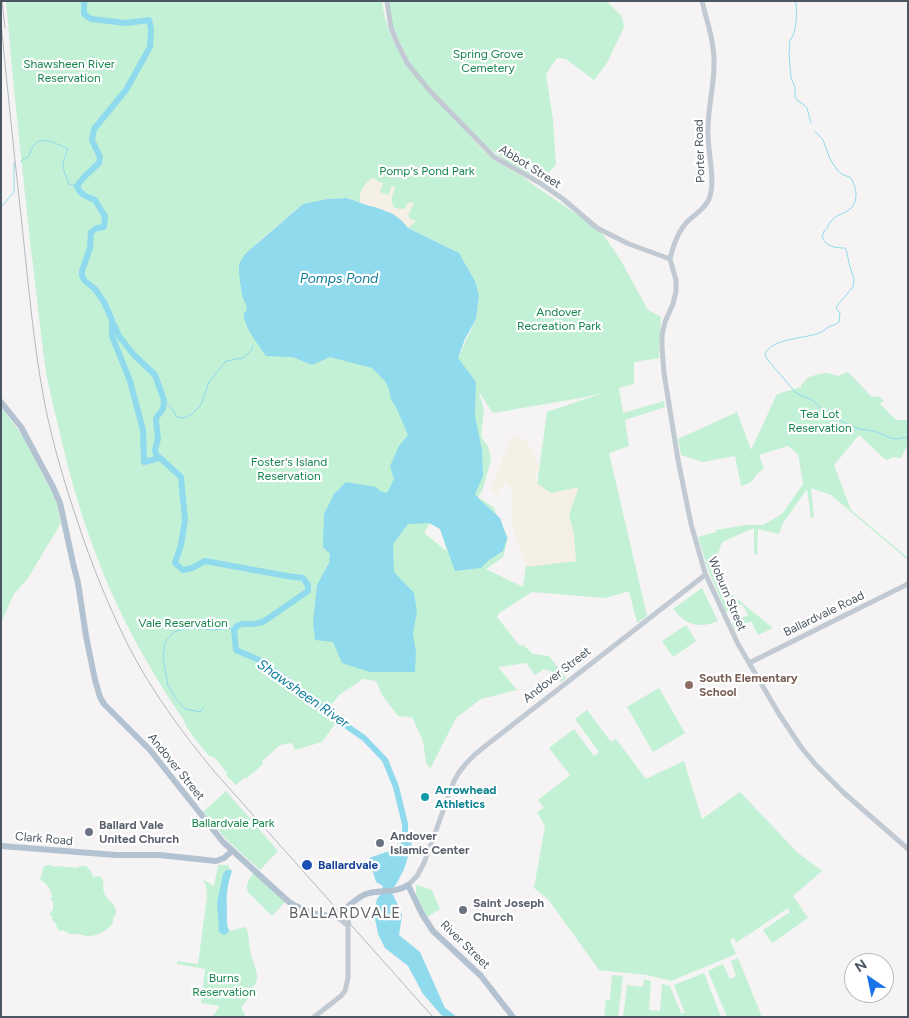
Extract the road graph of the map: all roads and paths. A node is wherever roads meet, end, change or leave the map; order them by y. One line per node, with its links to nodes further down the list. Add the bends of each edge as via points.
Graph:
1 (387, 1): 3 (street, Abbot Street, via 391,28 408,64 489,152 540,183 597,228)
2 (702, 1): 3 (street, Porter Road, via 714,64 708,134 711,192 706,204 680,231)
3 (670, 259): 5 (street, Woburn Street, via 676,292 662,335 664,374 691,524)
4 (1, 402): 10 (main road, Andover Street, via 26,435 60,503 100,697 150,750)
5 (705, 575): 7 (street, Woburn Street); 11 (street, Andover Street, via 463,765 450,788 428,854)
6 (908, 584): 7 (street, Ballardvale Road)
7 (749, 662): 9 (street, Woburn Street, via 805,753)
8 (1, 846): 10 (main road, Clark Road, via 216,861)
9 (908, 849)
10 (232, 851): 13 (main road, Andover Street, via 294,905)
11 (408, 886): 12 (main road, via 364,894); 16 (main road, River Street, via 438,937 481,976)
12 (350, 904): 13 (main road); 14 (street)
13 (333, 915): 14 (street)
14 (348, 926): 15 (street, via 345,990)
15 (314, 1017)
16 (512, 1017)

